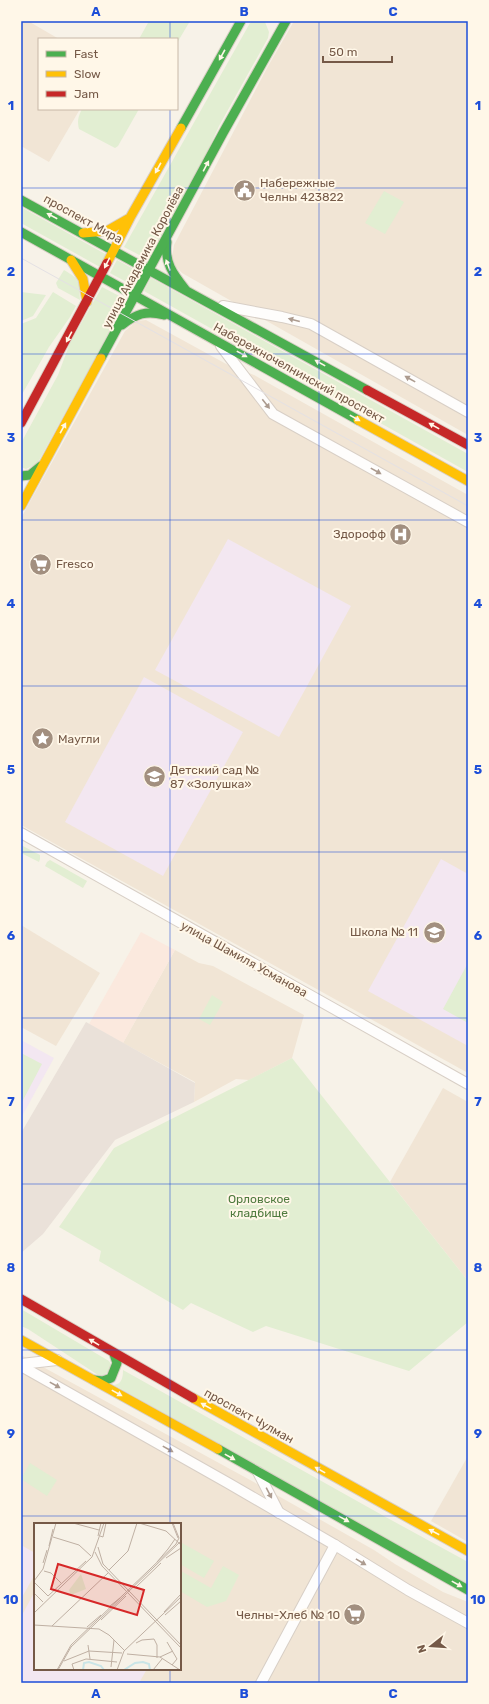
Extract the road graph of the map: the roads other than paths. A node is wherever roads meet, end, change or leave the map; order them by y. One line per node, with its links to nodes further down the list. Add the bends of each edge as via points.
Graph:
1 (241, 21): 6 (main road, one-way to 6)
2 (286, 21): 4 (main road, улица Академика Королёва)
3 (274, 26): 4 (main road)
4 (274, 44): 9 (main road, улица Академика Королёва, one-way to 4)
5 (21, 200): 8 (main road, проспект Мира, one-way to 5)
6 (131, 216): 8 (main road, via 116,228 106,232); 10 (main road)
7 (21, 232): 11 (main road)
8 (83, 233): 10 (main road, проспект Мира)
9 (168, 237): 13 (main road, улица Академика Королёва); 15 (main road, one-way to 9, via 166,262)
10 (114, 250): 12 (main road, проспект Мира); 14 (main road, one-way to 14)
11 (69, 258): 14 (main road); 17 (main road, via 83,279)
12 (132, 260): 13 (main road, Набережночелнинский проспект)
13 (150, 270): 15 (main road, Набережночелнинский проспект); 16 (main road, улица Академика Королёва)
14 (101, 276): 16 (main road, Набережночелнинский проспект); 17 (main road)
15 (185, 289): 18 (main road, Набережночелнинский проспект)
16 (136, 296): 19 (main road, Набережночелнинский проспект); 20 (main road, улица Академика Королёва)
17 (87, 302): 23 (main road, one-way to 23)
18 (216, 305): 22 (street, one-way to 18, via 311,324 282,316); 24 (main road, Набережночелнинский проспект, one-way to 18)
19 (170, 316): 20 (main road, via 152,311 141,313 132,316); 21 (main road, Набережночелнинский проспект)
20 (118, 328): 25 (main road, улица Академика Королёва, one-way to 20)
21 (216, 340): 27 (main road, Набережночелнинский проспект, one-way to 27); 29 (street, one-way to 29, via 274,414)
22 (468, 412)
23 (21, 423)
24 (468, 445)
25 (44, 462): 26 (main road, via 30,475); 28 (main road, улица Академика Королёва)
26 (21, 476)
27 (468, 481)
28 (21, 506)
29 (468, 522)
30 (21, 833): 31 (street, улица Шамиля Усманова)
31 (468, 1084)
32 (21, 1299): 34 (main road, проспект Чулман, one-way to 32)
33 (21, 1340): 35 (main road)
34 (114, 1354): 37 (main road, via 118,1365 111,1378 103,1381); 41 (main road, проспект Чулман, one-way to 34)
35 (58, 1359): 36 (street); 37 (main road)
36 (21, 1365): 39 (street, one-way to 39)
37 (94, 1380): 38 (main road, one-way to 38)
38 (258, 1472): 39 (street, one-way to 39); 42 (main road, one-way to 42)
39 (280, 1514): 40 (street)
40 (336, 1545): 43 (street, one-way to 43, via 408,1590); 44 (street)
41 (468, 1551)
42 (468, 1590)
43 (468, 1623)
44 (261, 1683)

